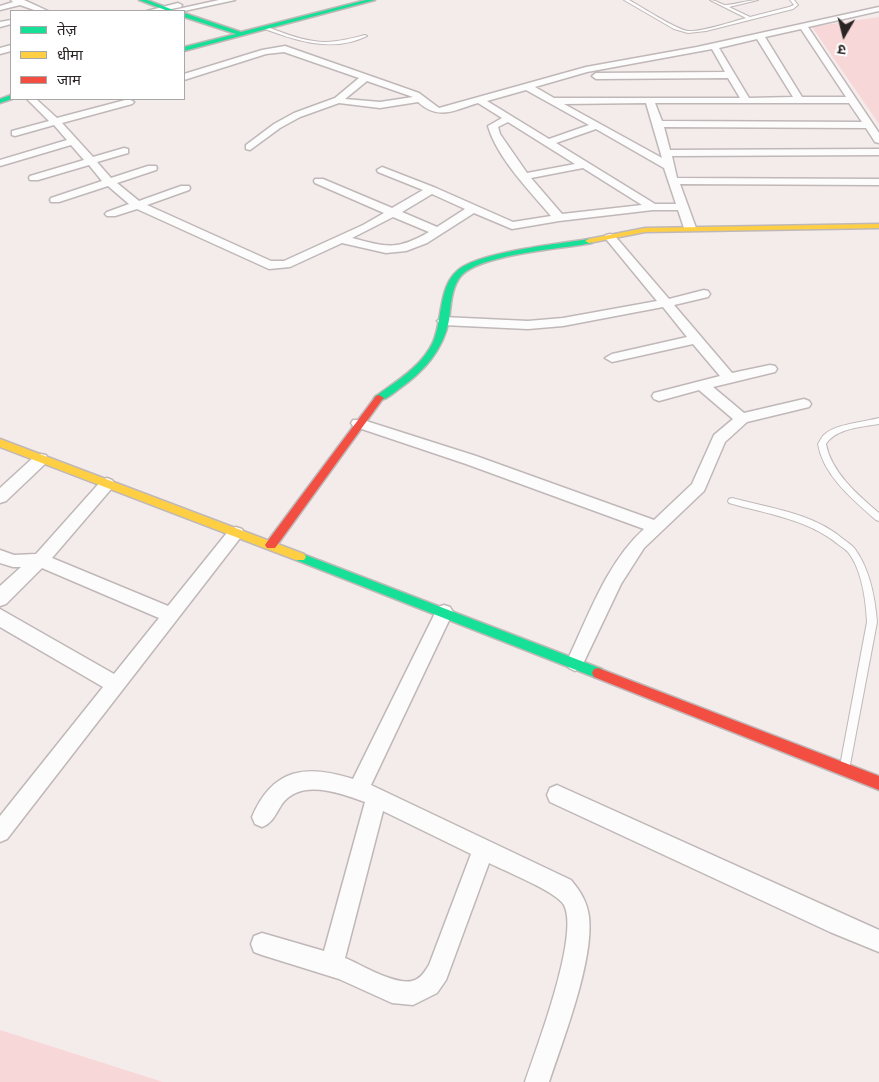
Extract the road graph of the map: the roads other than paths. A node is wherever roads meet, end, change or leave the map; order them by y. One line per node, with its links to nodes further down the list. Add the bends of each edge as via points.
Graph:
1 (142, 0): 14 (main road)
2 (196, 0): 14 (street)
3 (231, 0): 14 (street)
4 (370, 0): 18 (main road)
5 (626, 0): 16 (lane, via 688,32)
6 (712, 0): 10 (lane)
7 (756, 0): 10 (lane)
8 (792, 0): 16 (lane, via 796,5 791,8)
9 (18, 1): 11 (street); 13 (street)
10 (725, 6): 16 (lane)
11 (0, 8)
12 (879, 9): 17 (street)
13 (41, 10)
14 (170, 10)
15 (185, 15): 19 (main road)
16 (750, 19)
17 (802, 25): 20 (street); 37 (street)
18 (264, 27): 19 (main road); 21 (lane, via 314,44 336,44)
19 (239, 33): 23 (main road)
20 (759, 35): 22 (street); 36 (street)
21 (365, 36)
22 (714, 46): 24 (street); 25 (street)
23 (185, 49)
24 (731, 75): 25 (street); 35 (street)
25 (566, 76): 28 (street)
26 (185, 77): 27 (street, via 264,52 285,49)
27 (366, 77): 29 (street); 32 (street)
28 (526, 86): 33 (street); 38 (street)
29 (422, 98): 32 (street, via 390,106); 33 (street, via 430,109 439,111)
30 (32, 100): 42 (street)
31 (103, 100): 40 (street)
32 (338, 100): 50 (street, via 297,115)
33 (479, 100): 41 (street)
34 (649, 100): 35 (street); 38 (street); 43 (street)
35 (746, 100): 36 (street)
36 (799, 100): 37 (street)
37 (852, 100): 44 (street)
38 (551, 101): 45 (street)
39 (130, 103): 42 (street)
40 (83, 106)
41 (509, 118): 49 (street); 60 (street, via 495,123 494,131)
42 (55, 122): 46 (street); 48 (street)
43 (658, 124): 44 (street); 53 (street)
44 (869, 125): 47 (street)
45 (596, 126): 49 (street); 57 (street)
46 (15, 133)
47 (879, 140)
48 (73, 141): 54 (street); 55 (street)
49 (548, 142): 56 (street)
50 (250, 147)
51 (124, 151): 54 (street)
52 (879, 152): 53 (street)
53 (664, 153): 57 (street)
54 (91, 161): 61 (street); 64 (street)
55 (1, 163)
56 (585, 165): 60 (street); 70 (street)
57 (668, 166): 63 (street)
58 (152, 168): 64 (street)
59 (382, 170): 67 (street)
60 (525, 176): 75 (street)
61 (34, 178)
62 (319, 181): 73 (street)
63 (672, 181): 65 (street); 71 (street)
64 (109, 182): 68 (street); 69 (street)
65 (879, 182)
66 (186, 188): 69 (street)
67 (432, 190): 72 (street); 73 (street)
68 (55, 200)
69 (136, 204): 74 (street); 80 (street, via 269,265 286,264)
70 (653, 207): 71 (street); 75 (street)
71 (682, 207): 77 (street)
72 (472, 209): 75 (street, via 512,226); 78 (street)
73 (394, 211): 78 (street); 80 (street)
74 (111, 214)
75 (559, 218)
76 (879, 226): 77 (main road)
77 (690, 228): 79 (main road, via 645,230)
78 (437, 230): 80 (street, via 417,243 397,250)
79 (610, 237): 82 (street); 83 (main road, via 469,266 453,281)
80 (340, 239)
81 (704, 294): 82 (street)
82 (666, 303): 83 (street, via 563,322 528,325); 84 (street)
83 (443, 321): 93 (main road, via 432,351 418,371 384,393)
84 (696, 339): 85 (street); 87 (street)
85 (612, 358)
86 (770, 369): 87 (street)
87 (729, 378): 88 (street)
88 (702, 385): 89 (street); 91 (street)
89 (659, 396)
90 (804, 404): 91 (street)
91 (742, 419): 100 (street, via 719,440 699,487)
92 (879, 421): 99 (lane, via 826,436 822,445 822,452 838,478)
93 (358, 423): 100 (street); 102 (main road)
94 (0, 443): 95 (main road)
95 (41, 459): 96 (main road); 97 (street)
96 (108, 484): 101 (main road); 104 (street)
97 (0, 497)
98 (732, 501): 111 (lane, via 801,519 832,534 851,550 860,567 870,598 872,622)
99 (879, 518)
100 (657, 527): 109 (street, via 638,544 614,581)
101 (236, 532): 102 (main road); 107 (street)
102 (271, 546): 106 (main road)
103 (0, 556): 104 (street, via 13,562)
104 (40, 560): 105 (street); 107 (street)
105 (0, 599)
106 (444, 612): 109 (main road); 113 (street)
107 (171, 615): 110 (street)
108 (0, 616): 110 (street)
109 (574, 663): 111 (main road)
110 (116, 684): 116 (street)
111 (845, 769): 112 (main road)
112 (879, 783)
113 (368, 794): 115 (street, via 346,785 304,780 288,784); 117 (street); 120 (street)
114 (557, 796): 118 (street)
115 (262, 817)
116 (0, 832)
117 (483, 849): 120 (street, via 438,972 429,984 413,993 392,991); 121 (street, via 563,888 575,901 579,916 573,964)
118 (879, 940)
119 (262, 944): 120 (street)
120 (332, 964)
121 (538, 1082)

